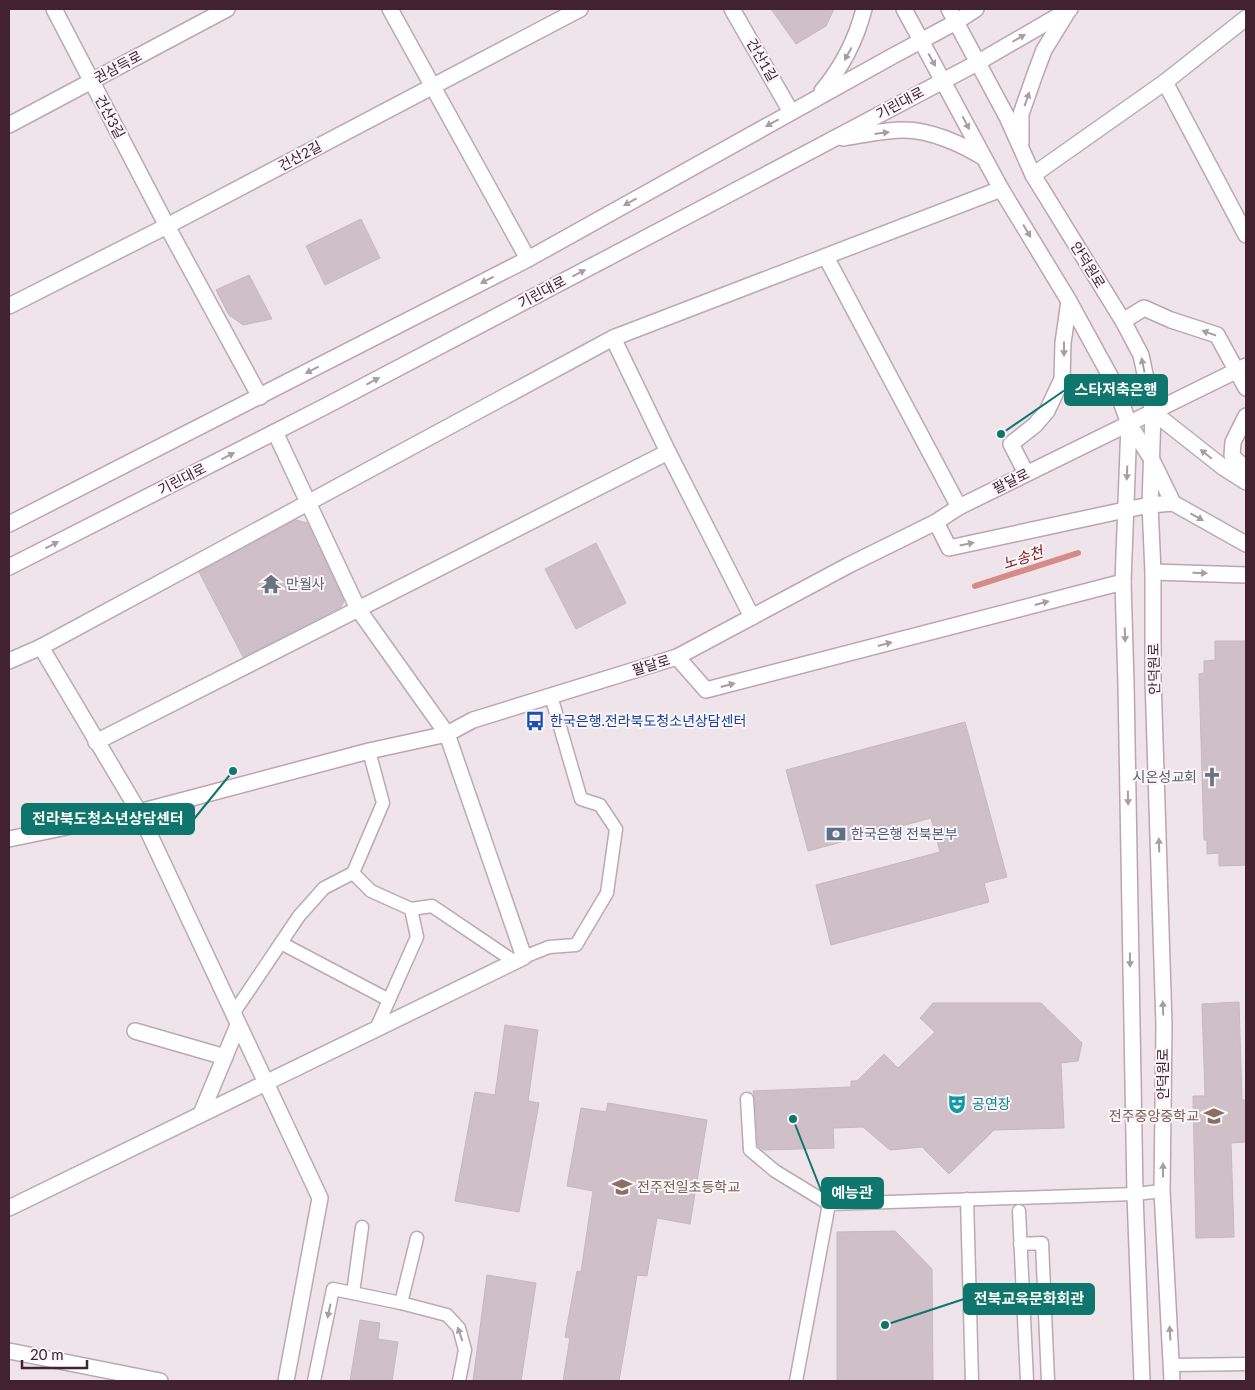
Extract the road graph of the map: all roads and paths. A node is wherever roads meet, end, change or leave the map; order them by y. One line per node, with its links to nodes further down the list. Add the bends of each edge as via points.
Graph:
1 (54, 9): 16 (street, 건산3길)
2 (227, 9): 16 (street, 권삼득로)
3 (390, 9): 18 (street)
4 (580, 9): 18 (street, 건산2길)
5 (732, 9): 20 (street, 건산1길)
6 (864, 9): 19 (street, one-way to 19, via 856,39 835,76)
7 (904, 9): 13 (street)
8 (949, 9): 12 (street, 안덕원로)
9 (976, 9): 12 (street)
10 (1070, 9): 14 (street, 기린대로, one-way to 10); 23 (street, one-way to 10, via 1021,114 1044,50)
11 (1246, 18): 17 (street)
12 (956, 22): 13 (street); 14 (street, 안덕원로)
13 (922, 40): 15 (street, one-way to 15); 19 (street)
14 (978, 63): 15 (street, 기린대로); 23 (street, 안덕원로)
15 (944, 80): 22 (street, 기린대로); 24 (street, one-way to 24)
16 (91, 81): 21 (street, 권삼득로); 27 (street, 건산3길)
17 (1165, 82): 25 (street); 28 (street)
18 (432, 86): 27 (street, 건산2길); 30 (street)
19 (817, 98): 20 (street)
20 (791, 112): 30 (street, one-way to 30)
21 (9, 125)
22 (834, 139): 24 (street, one-way to 24, via 905,130 963,145); 41 (street, 기린대로, one-way to 22)
23 (1021, 147): 25 (street, 안덕원로)
24 (985, 158): 26 (street)
25 (1033, 175): 33 (street, 안덕원로)
26 (1001, 190): 29 (street); 31 (street, one-way to 31)
27 (167, 226): 32 (street); 37 (street, 건산3길)
28 (1246, 236)
29 (826, 257): 34 (street); 50 (street)
30 (528, 259): 37 (street, one-way to 37)
31 (1069, 301): 40 (street, via 1115,385); 45 (street, one-way to 45, via 1062,379 1047,411 1011,444)
32 (9, 306)
33 (1123, 321): 35 (street, one-way to 33, via 1217,336 1144,308); 38 (street, 안덕원로, one-way to 33, via 1140,355)
34 (613, 338): 42 (street); 47 (street)
35 (1242, 368): 36 (street); 38 (street, 팔달로)
36 (1246, 388)
37 (260, 397): 53 (street)
38 (1153, 412): 40 (street, 팔달로); 43 (street, 안덕원로); 46 (street, one-way to 38)
39 (1246, 416): 44 (street, via 1234,442 1232,456)
40 (1129, 424): 43 (street); 45 (street, 팔달로); 51 (street, 안덕원로, one-way to 51)
41 (275, 432): 47 (street); 55 (street, 기린대로, one-way to 41)
42 (668, 452): 59 (street); 60 (street)
43 (1151, 458): 48 (street); 49 (street, 안덕원로)
44 (1246, 469)
45 (1026, 473): 50 (street, 팔달로)
46 (1246, 482)
47 (308, 504): 59 (street); 61 (street)
48 (1173, 504): 49 (street); 54 (street, one-way to 54)
49 (1150, 505): 51 (street); 56 (street, 안덕원로)
50 (959, 507): 52 (street, 팔달로)
51 (1125, 510): 52 (street, one-way to 51, via 949,548); 58 (street, 안덕원로)
52 (936, 522): 60 (street, 팔달로)
53 (9, 524)
54 (1246, 544)
55 (9, 567)
56 (1153, 572): 57 (street, one-way to 57); 82 (street, 안덕원로, one-way to 56, via 1164,1024 1153,679)
57 (1246, 575)
58 (1123, 582): 62 (street, one-way to 58, via 706,690); 83 (street, 안덕원로, one-way to 83)
59 (358, 609): 65 (street); 66 (street)
60 (752, 617): 62 (street, 팔달로)
61 (41, 647): 63 (street); 66 (street)
62 (677, 657): 64 (street, 팔달로)
63 (9, 661)
64 (551, 696): 65 (street, 팔달로, via 473,720); 73 (lane, via 581,799 600,805 616,830 607,893 576,945 549,947)
65 (447, 734): 67 (street, 팔달로); 73 (street)
66 (96, 742): 68 (street)
67 (369, 752): 68 (street, 팔달로); 70 (lane, via 382,803)
68 (139, 812): 69 (street, 팔달로); 75 (street)
69 (9, 839)
70 (353, 872): 71 (lane, via 371,892); 72 (lane, via 324,888)
71 (411, 909): 73 (lane, via 432,906); 74 (lane, via 417,937)
72 (281, 943): 74 (lane); 75 (lane)
73 (520, 959): 76 (street)
74 (389, 1000): 76 (lane)
75 (236, 1019): 78 (street); 79 (street)
76 (376, 1029): 79 (street)
77 (135, 1031): 78 (street)
78 (224, 1057): 81 (street)
79 (266, 1083): 81 (street); 97 (street, via 320,1198)
80 (747, 1099): 85 (lane, via 750,1150)
81 (201, 1114): 86 (street)
82 (1162, 1191): 83 (lane); 95 (street, 안덕원로, one-way to 82)
83 (1135, 1194): 84 (lane); 104 (street, 안덕원로)
84 (967, 1199): 85 (lane); 101 (lane)
85 (829, 1204): 100 (lane)
86 (9, 1208)
87 (1019, 1211): 90 (lane)
88 (362, 1227): 91 (lane)
89 (417, 1238): 92 (lane)
90 (1020, 1244): 102 (lane); 103 (lane, via 1042,1243)
91 (353, 1293): 92 (lane); 98 (lane, one-way to 98, via 333,1289)
92 (401, 1303): 99 (lane, one-way to 92, via 465,1350 458,1328 447,1315)
93 (9, 1351): 96 (street)
94 (1246, 1364): 95 (lane)
95 (1172, 1365): 105 (street, 안덕원로)
96 (160, 1381)
97 (286, 1381)
98 (314, 1381)
99 (459, 1381)
100 (796, 1381)
101 (972, 1381)
102 (1027, 1381)
103 (1048, 1381)
104 (1142, 1381)
105 (1172, 1381)

